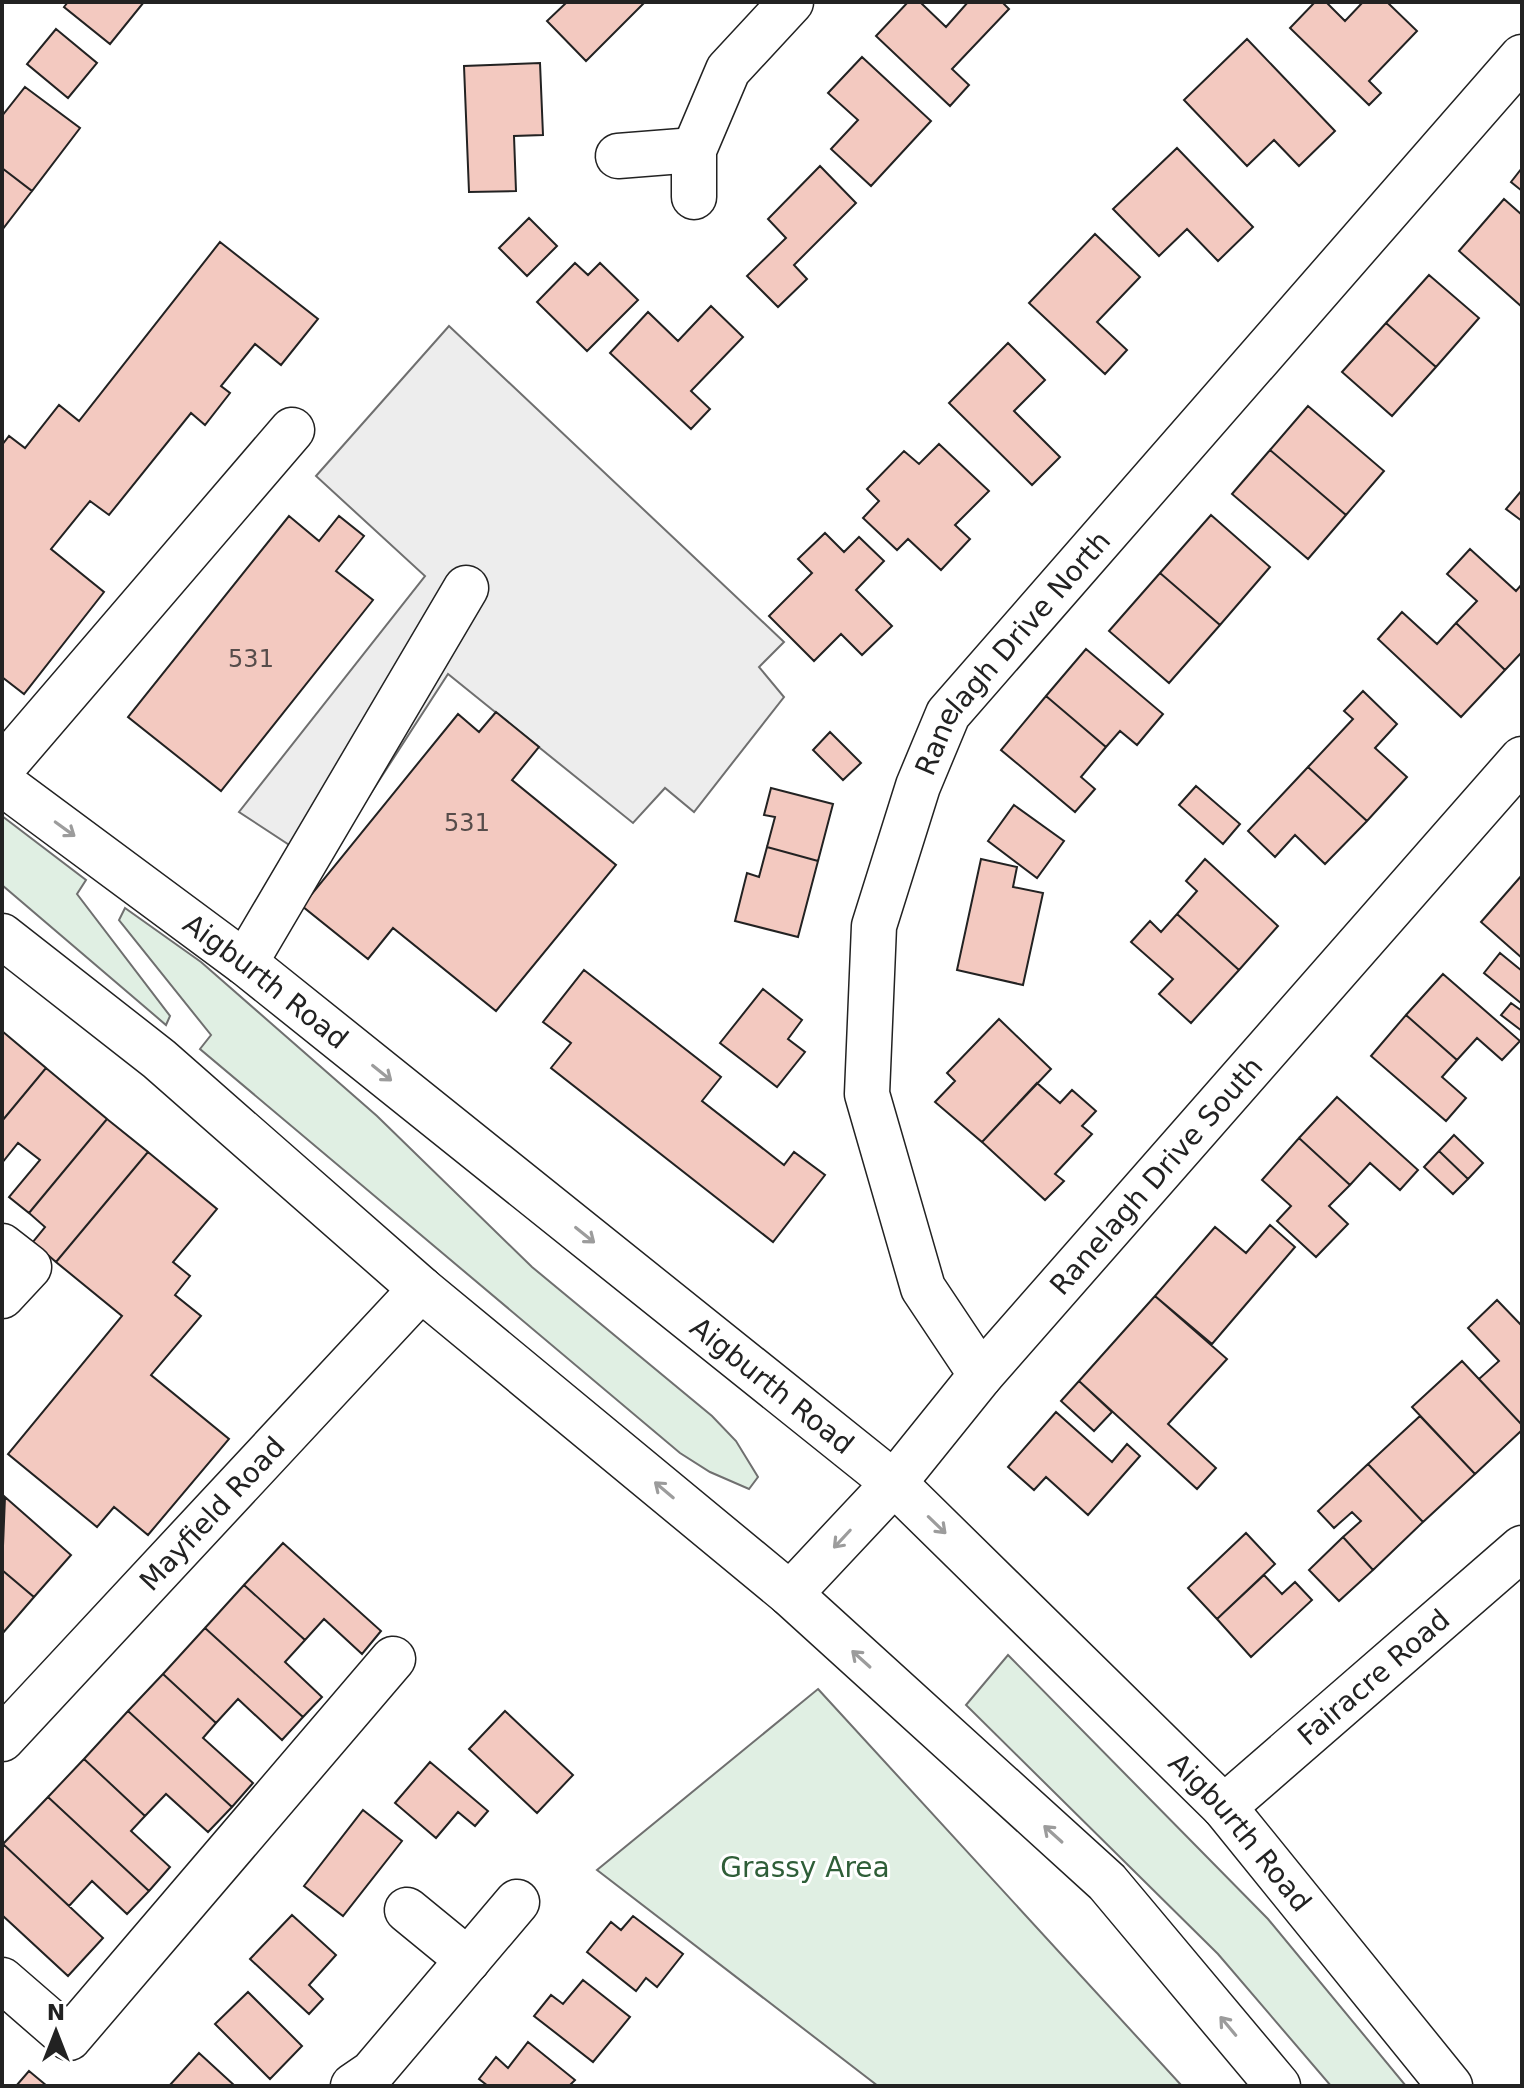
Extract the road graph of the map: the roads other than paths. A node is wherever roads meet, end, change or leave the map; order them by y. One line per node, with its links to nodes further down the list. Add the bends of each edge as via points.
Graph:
1 (791, 2): 3 (main road, via 728,70)
2 (1522, 57): 16 (main road, Ranelagh Drive North, via 948,714 918,786 874,926 867,1094 923,1288)
3 (694, 150): 4 (main road); 5 (main road)
4 (618, 156)
5 (694, 197)
6 (292, 430): 9 (main road)
7 (466, 588): 12 (main road)
8 (1522, 759): 16 (main road, Ranelagh Drive South)
9 (2, 768)
10 (2, 783): 12 (main road, Aigburth Road, one-way to 12)
11 (2, 936): 14 (main road, via 159,1059)
12 (245, 963): 17 (main road, Aigburth Road, one-way to 17)
13 (2, 1246): 15 (main road, via 29,1267)
14 (421, 1289): 19 (main road, one-way to 14); 21 (main road, Mayfield Road)
15 (2, 1296)
16 (981, 1375): 17 (main road, Ranelagh Drive South)
17 (894, 1483): 19 (main road, Ranelagh Drive South, one-way to 19); 22 (main road, Aigburth Road, one-way to 22)
18 (1522, 1548): 22 (main road, Fairacre Road)
19 (790, 1594): 28 (main road, one-way to 19, via 1107,1882)
20 (393, 1659): 26 (main road, via 69,2038)
21 (2, 1739)
22 (1224, 1807): 29 (main road, Aigburth Road)
23 (517, 1902): 25 (main road)
24 (407, 1910): 25 (main road)
25 (468, 1960): 27 (main road, via 372,2073)
26 (2, 1980)
27 (353, 2086)
28 (1278, 2086)
29 (1450, 2086)

